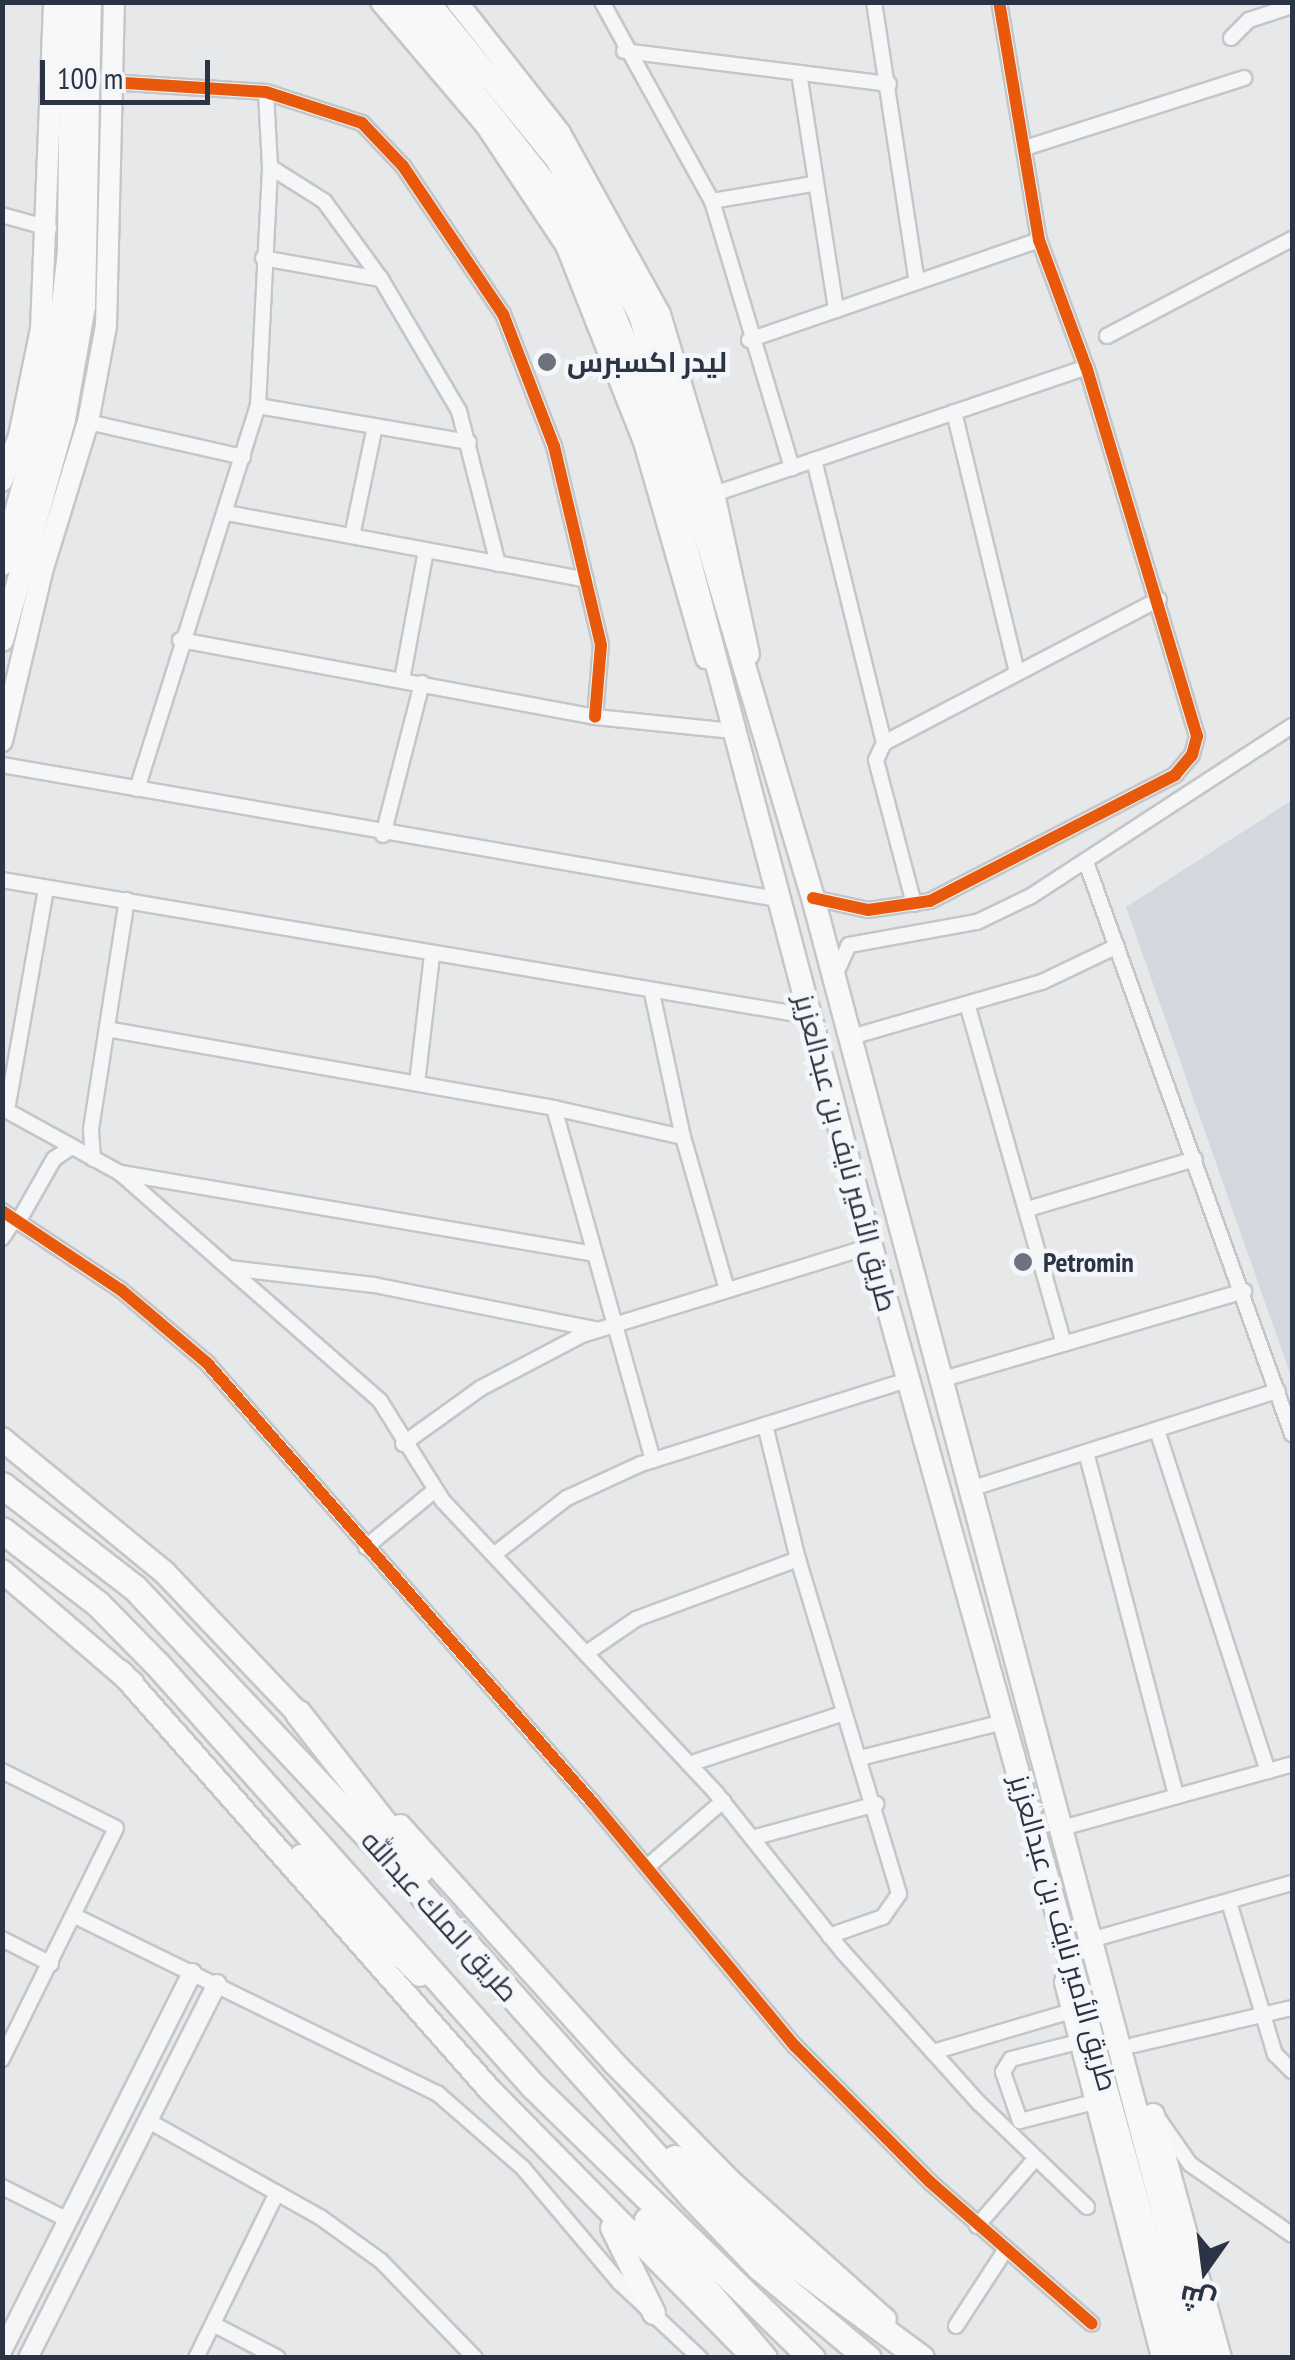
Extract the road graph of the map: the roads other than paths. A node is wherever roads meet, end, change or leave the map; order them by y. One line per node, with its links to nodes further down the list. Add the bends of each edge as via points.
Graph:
1 (54, 2): 26 (main road)
2 (71, 2): 49 (main road, via 69,251 62,314 49,392)
3 (90, 2): 53 (main road, via 84,306 64,419)
4 (114, 2): 17 (main road)
5 (381, 2): 61 (main road, via 485,124 566,245 638,426 697,634)
6 (402, 2): 19 (main road, طريق الأمير نايف بن عبدالعزيز)
7 (428, 2): 19 (main road, طريق الأمير نايف بن عبدالعزيز)
8 (458, 2): 45 (main road, via 560,133 636,262 660,314)
9 (602, 2): 14 (street)
10 (874, 2): 18 (street)
11 (999, 2): 21 (street)
12 (1292, 6): 13 (street, via 1249,20)
13 (1232, 38)
14 (624, 51): 15 (street); 24 (street)
15 (799, 72): 18 (street); 23 (street)
16 (1244, 78): 21 (street)
17 (110, 82): 20 (street); 38 (main road, via 106,326)
18 (888, 84): 31 (street)
19 (491, 91): 59 (main road, طريق الأمير نايف بن عبدالعزيز, via 584,202 640,315); 61 (main road, طريق الأمير نايف بن عبدالعزيز, via 560,202 618,318 668,470)
20 (266, 92): 22 (street); 51 (street, via 362,123 403,166 503,314 554,446)
21 (1028, 147): 28 (street)
22 (270, 168): 29 (street); 30 (street, via 324,201)
23 (813, 184): 24 (street); 32 (street)
24 (712, 202): 34 (street)
25 (2, 215): 26 (street)
26 (50, 228): 44 (main road, via 41,328 19,436)
27 (1292, 239): 33 (street)
28 (1039, 240): 31 (street); 35 (street)
29 (263, 258): 30 (street); 36 (street)
30 (381, 279): 40 (street, via 460,411)
31 (917, 282): 32 (street)
32 (836, 310): 34 (street)
33 (1107, 336)
34 (749, 340): 43 (street)
35 (1086, 367): 37 (street); 52 (street)
36 (258, 406): 39 (street); 41 (street)
37 (954, 412): 42 (street); 55 (street)
38 (88, 422): 41 (street); 62 (main road, via 43,568)
39 (375, 426): 40 (street); 47 (street)
40 (469, 442): 50 (street)
41 (243, 456): 46 (street)
42 (814, 460): 43 (street); 63 (street)
43 (792, 468): 45 (street)
44 (2, 480)
45 (714, 494): 59 (main road)
46 (226, 513): 47 (street); 54 (street)
47 (352, 536): 48 (street)
48 (426, 550): 50 (street); 56 (street)
49 (2, 564)
50 (498, 564): 51 (street)
51 (586, 580): 58 (street, via 602,644)
52 (1159, 599): 55 (street); 73 (street, via 1197,736 1192,755 1174,776 1057,839)
53 (2, 640)
54 (180, 640): 56 (street); 65 (street)
55 (1016, 674): 63 (street)
56 (402, 680): 57 (street)
57 (422, 683): 58 (street); 66 (street)
58 (595, 717): 61 (street)
59 (762, 725): 70 (main road, طريق الأمير نايف بن عبدالعزيز)
60 (1292, 726): 67 (street)
61 (733, 731): 71 (main road, طريق الأمير نايف بن عبدالعزيز)
62 (2, 741)
63 (884, 743): 73 (street, via 876,760)
64 (2, 765): 65 (street)
65 (137, 789): 66 (street)
66 (383, 835): 71 (street)
67 (1086, 862): 74 (street); 76 (street, via 976,922 849,945)
68 (2, 880): 69 (street)
69 (46, 888): 72 (street); 83 (street)
70 (814, 898): 73 (street, via 868,910); 76 (main road, طريق الأمير نايف بن عبدالعزيز)
71 (777, 899): 79 (main road, طريق الأمير نايف بن عبدالعزيز)
72 (127, 900): 75 (street); 80 (street)
73 (914, 904)
74 (1117, 946): 78 (street); 88 (street)
75 (432, 955): 77 (street); 82 (street)
76 (834, 978): 81 (main road, طريق الأمير نايف بن عبدالعزيز)
77 (652, 993): 79 (street); 85 (street)
78 (968, 1007): 81 (street); 90 (street, via 1018,1200)
79 (809, 1016): 93 (main road, طريق الأمير نايف بن عبدالعزيز)
80 (107, 1028): 82 (street); 87 (street, via 91,1129)
81 (851, 1037): 101 (main road, طريق الأمير نايف بن عبدالعزيز)
82 (417, 1084): 84 (street)
83 (4, 1108): 86 (street)
84 (554, 1108): 85 (street); 94 (street)
85 (683, 1137): 96 (street)
86 (70, 1147): 87 (street); 91 (street)
87 (93, 1159): 89 (street)
88 (1195, 1159): 90 (street); 97 (street)
89 (120, 1173): 94 (street); 95 (street)
90 (1028, 1209): 99 (street)
91 (12, 1217): 92 (street); 114 (street, via 122,1290 207,1363)
92 (2, 1238)
93 (871, 1246): 96 (street); 100 (main road, طريق الأمير نايف بن عبدالعزيز)
94 (594, 1254): 98 (street)
95 (229, 1268): 98 (street, via 374,1284); 107 (street, via 380,1401)
96 (726, 1286): 98 (street)
97 (1244, 1291): 99 (street); 102 (street)
98 (606, 1328): 107 (street, via 481,1388); 109 (street)
99 (1064, 1344): 101 (street)
100 (908, 1380): 103 (street); 122 (main road, طريق الأمير نايف بن عبدالعزيز)
101 (940, 1380): 111 (main road, طريق الأمير نايف بن عبدالعزيز)
102 (1278, 1390): 104 (street); 105 (street)
103 (765, 1425): 109 (street); 116 (street)
104 (1156, 1430): 108 (street); 127 (street)
105 (1292, 1434)
106 (2, 1438): 120 (main road, via 164,1572)
107 (403, 1444): 112 (street)
108 (1086, 1452): 111 (street); 128 (street)
109 (653, 1460): 115 (street, via 567,1498)
110 (2, 1485): 151 (highway, طريق الملك عبدالله, via 135,1588 209,1663)
111 (970, 1489): 131 (main road, طريق الأمير نايف بن عبدالعزيز)
112 (435, 1490): 114 (street); 115 (street)
113 (2, 1530): 153 (highway, طريق الملك عبدالله, via 98,1604 157,1664)
114 (366, 1547): 133 (street)
115 (496, 1553): 118 (street)
116 (798, 1560): 118 (street, via 636,1619); 121 (street)
117 (2, 1571): 119 (main road)
118 (588, 1652): 124 (street)
119 (121, 1672): 153 (main road); 159 (main road)
120 (298, 1713): 151 (highway); 180 (main road, via 615,2064 732,2183)
121 (844, 1713): 123 (street); 124 (street)
122 (1004, 1722): 123 (street); 135 (main road, طريق الأمير نايف بن عبدالعزيز)
123 (860, 1758): 130 (street)
124 (689, 1764): 129 (street)
125 (1292, 1764): 127 (street)
126 (2, 1771): 137 (street, via 116,1828)
127 (1268, 1771): 128 (street)
128 (1176, 1796): 131 (street)
129 (723, 1801): 132 (street); 133 (street)
130 (876, 1804): 132 (street); 138 (street, via 896,1906)
131 (1062, 1828): 140 (main road, طريق الأمير نايف بن عبدالعزيز)
132 (752, 1838): 138 (street)
133 (647, 1867): 163 (street, via 795,2046)
134 (1292, 1883): 136 (street)
135 (1048, 1885): 145 (main road); 182 (main road, طريق الأمير نايف بن عبدالعزيز)
136 (1229, 1902): 140 (street); 146 (street)
137 (75, 1916): 141 (street); 142 (street)
138 (829, 1936): 149 (street)
139 (2, 1939): 141 (street)
140 (1093, 1952): 148 (main road); 183 (main road, طريق الأمير نايف بن عبدالعزيز)
141 (51, 1964): 150 (street)
142 (192, 1972): 143 (street); 162 (street)
143 (218, 1984): 156 (street); 166 (street, via 359,2050 474,2119)
144 (1292, 2008): 146 (street)
145 (1071, 2012): 147 (main road); 149 (street)
146 (1263, 2017): 148 (street); 152 (street, via 1275,2054)
147 (1078, 2042): 154 (main road); 154 (street, via 1011,2059 1002,2072 1020,2120)
148 (1134, 2045): 155 (main road)
149 (933, 2052): 157 (street)
150 (2, 2059)
151 (568, 2059): 179 (highway, طريق الملك عبدالله, via 758,2267); 180 (highway, via 780,2254)
152 (1292, 2070)
153 (533, 2086): 177 (highway); 178 (highway, طريق الملك عبدالله)
154 (1094, 2102): 181 (main road)
155 (1151, 2108): 164 (street, via 1190,2164); 184 (main road)
156 (147, 2120): 160 (street); 171 (street)
157 (1036, 2158): 161 (street); 163 (street)
158 (2, 2186): 162 (street)
159 (589, 2192): 166 (main road, via 626,2249); 176 (main road)
160 (276, 2193): 167 (street); 174 (street, via 381,2261)
161 (1087, 2207)
162 (68, 2220): 170 (street)
163 (977, 2226): 165 (street)
164 (1292, 2235)
165 (1006, 2249): 168 (street); 169 (street)
166 (654, 2313): 175 (street)
167 (213, 2324): 172 (street); 173 (street)
168 (1092, 2324)
169 (956, 2326)
170 (2, 2351)
171 (28, 2358)
172 (196, 2358)
173 (278, 2358)
174 (475, 2358)
175 (700, 2358)
176 (754, 2358)
177 (764, 2358)
178 (812, 2358)
179 (868, 2358)
180 (922, 2358)
181 (1163, 2358)
182 (1182, 2358)
183 (1202, 2358)
184 (1220, 2358)

